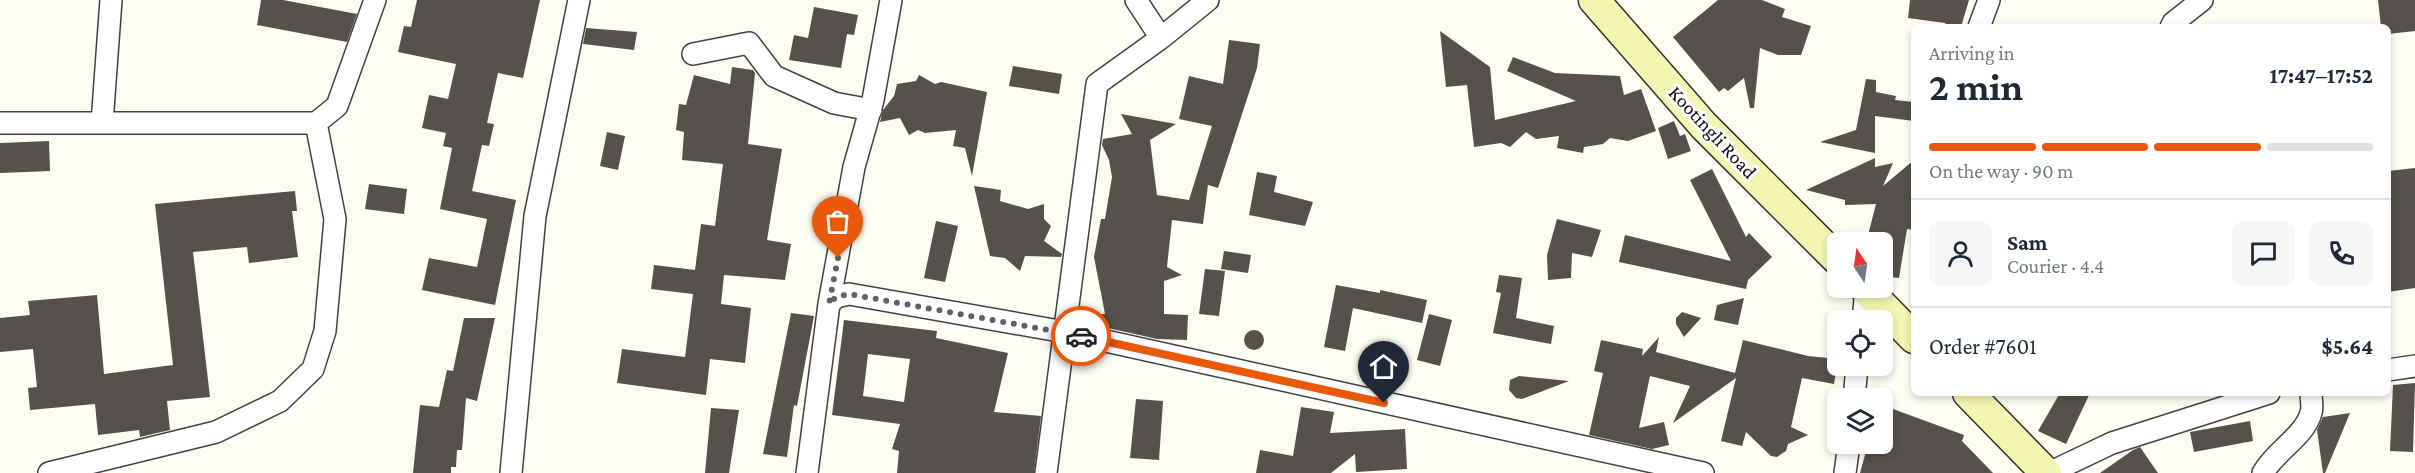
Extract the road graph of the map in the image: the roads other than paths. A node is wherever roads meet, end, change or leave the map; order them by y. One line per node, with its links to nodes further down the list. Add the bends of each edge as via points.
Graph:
1 (111, 0): 16 (street)
2 (375, 0): 17 (street, via 337,106)
3 (579, 0): 30 (street, via 535,216)
4 (891, 0): 14 (street)
5 (1136, 0): 12 (street)
6 (1208, 0): 12 (street)
7 (1594, 0): 18 (street, Kootingli Road, via 1704,126)
8 (1989, 0): 10 (street)
9 (2202, 0): 11 (street)
10 (1980, 24)
11 (2172, 24)
12 (1161, 38): 21 (street, via 1097,84)
13 (693, 54): 14 (street, via 749,43 774,76 834,103)
14 (871, 110): 20 (street, via 854,167)
15 (0, 123): 16 (street)
16 (102, 123): 17 (street)
17 (316, 123): 29 (street, via 335,219 325,331 314,369 280,401 216,432)
18 (1827, 250)
19 (1874, 298): 22 (street)
20 (829, 304): 21 (street, via 836,297 849,294); 31 (street)
21 (1065, 332): 32 (street); 33 (street)
22 (1911, 335)
23 (2415, 366): 24 (street)
24 (2391, 370)
25 (1971, 396): 35 (street)
26 (2260, 396): 35 (street, via 2112,444)
27 (2311, 396): 36 (street, via 2311,412)
28 (1848, 454): 34 (street)
29 (49, 473)
30 (511, 473)
31 (807, 473)
32 (1046, 473)
33 (1704, 473)
34 (1845, 473)
35 (2048, 473)
36 (2263, 473)

